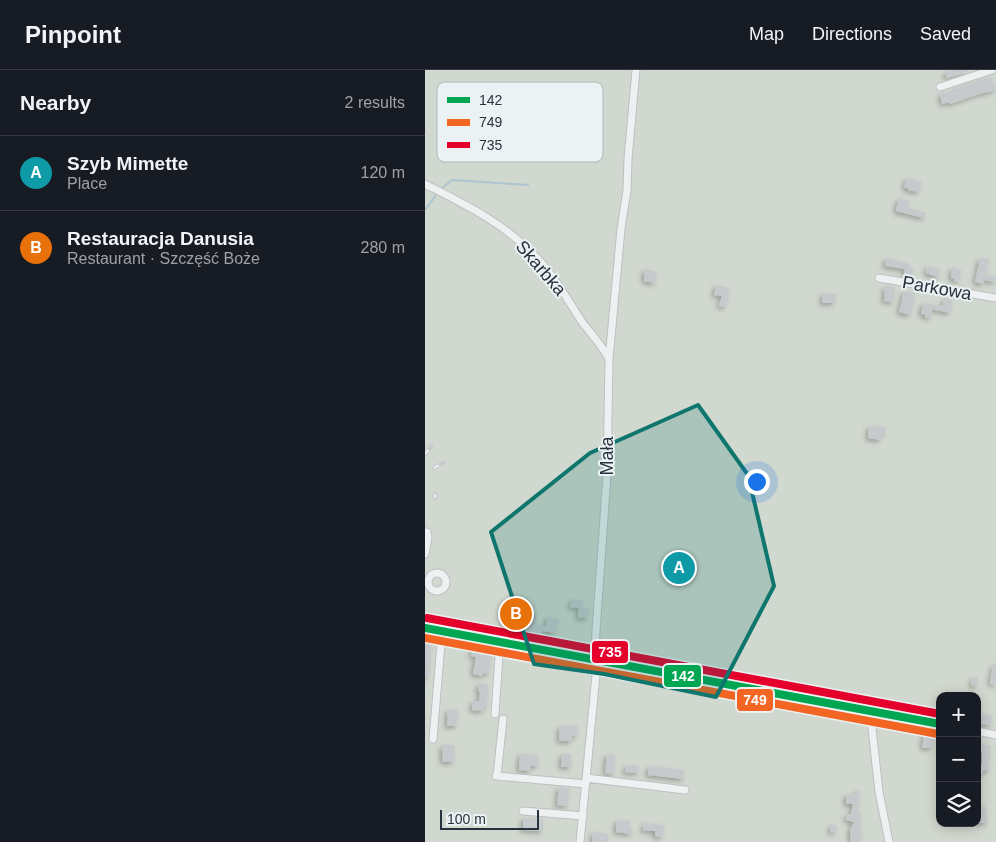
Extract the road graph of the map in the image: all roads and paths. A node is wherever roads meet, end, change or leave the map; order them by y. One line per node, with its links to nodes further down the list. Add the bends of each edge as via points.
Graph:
1 (636, 70): 7 (street, Mała)
2 (992, 70): 3 (street)
3 (940, 87)
4 (425, 184): 7 (street, Skarbka, via 477,210 534,255)
5 (879, 278): 6 (street, Parkowa)
6 (996, 298)
7 (609, 359): 13 (street, Mała, via 607,476)
8 (425, 532): 9 (street, via 429,537)
9 (425, 554)
10 (425, 628): 11 (street)
11 (442, 632): 12 (street); 20 (street)
12 (500, 642): 13 (street); 15 (street)
13 (595, 660): 14 (street); 21 (street, Mała)
14 (870, 710): 17 (street); 26 (street, via 879,792)
15 (495, 714)
16 (503, 720): 21 (street, via 497,776)
17 (936, 723)
18 (981, 732): 19 (street)
19 (996, 735)
20 (433, 739)
21 (586, 781): 22 (street); 24 (street, Mała)
22 (685, 790)
23 (523, 811): 24 (street)
24 (583, 816): 25 (street, Mała)
25 (580, 842)
26 (889, 842)

